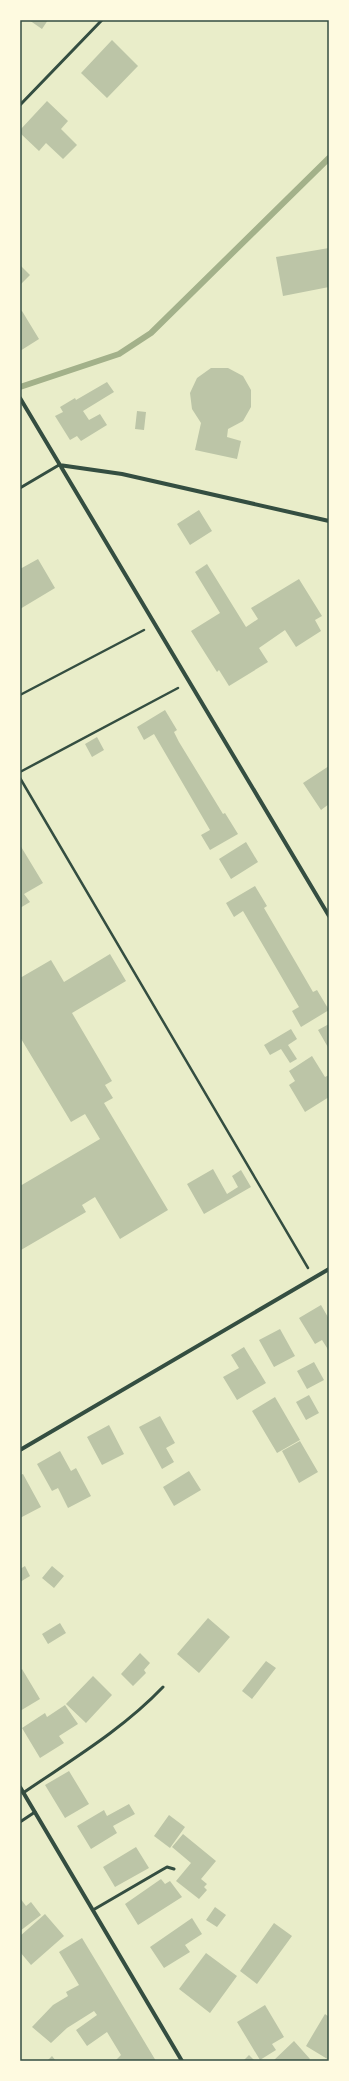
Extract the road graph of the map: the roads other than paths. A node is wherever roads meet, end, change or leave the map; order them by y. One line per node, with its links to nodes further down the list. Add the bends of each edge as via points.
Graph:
1 (102, 20): 2 (lane)
2 (20, 105)
3 (20, 398): 4 (street)
4 (59, 465): 5 (lane); 6 (street, via 122,474); 7 (street)
5 (20, 488)
6 (329, 521)
7 (329, 916)
8 (329, 1269): 9 (street)
9 (20, 1450)
10 (163, 1687): 12 (lane, via 142,1709 116,1729)
11 (20, 1788): 12 (street)
12 (23, 1793): 13 (street)
13 (35, 1812): 14 (lane); 16 (street)
14 (20, 1822)
15 (174, 1869): 16 (lane, via 167,1867)
16 (93, 1910): 17 (street)
17 (182, 2061)

